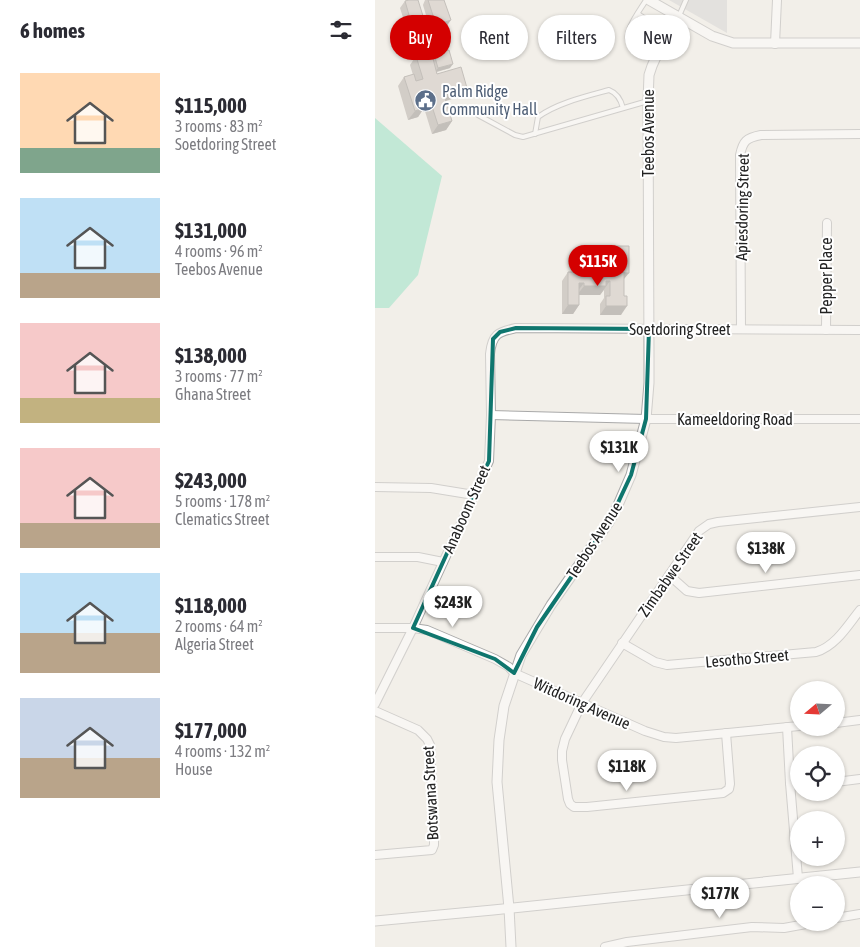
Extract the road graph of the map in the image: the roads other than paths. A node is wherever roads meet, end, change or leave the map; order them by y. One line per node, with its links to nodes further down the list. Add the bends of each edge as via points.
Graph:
1 (648, 0): 4 (lane); 5 (street)
2 (686, 0): 6 (lane)
3 (777, 0): 9 (street)
4 (638, 14)
5 (675, 15)
6 (680, 15)
7 (690, 23): 9 (street, via 733,43)
8 (860, 43): 9 (street)
9 (775, 44)
10 (654, 60): 11 (street, Teebos Avenue, via 649,75)
11 (648, 101): 12 (lane); 17 (street, Teebos Avenue)
12 (623, 108): 14 (lane); 14 (lane, via 613,91 601,92 542,114 538,117)
13 (478, 115): 14 (lane, via 519,136)
14 (535, 134)
15 (860, 134): 18 (street, Apiesdoring Street, via 761,135 745,141 740,156)
16 (827, 223): 19 (street, Pepper Place)
17 (649, 329): 18 (street, Soetdoring Street); 21 (street, Soetdoring Street, via 517,328); 24 (street, Teebos Avenue)
18 (741, 329): 19 (street, Soetdoring Street)
19 (826, 330): 20 (street, Soetdoring Street)
20 (860, 330)
21 (500, 332): 22 (street, Anaboom Street, via 491,347)
22 (491, 415): 24 (street, Kameeldoring Road); 26 (street, Anaboom Street, via 489,461)
23 (860, 418): 24 (street, Kameeldoring Road)
24 (646, 419): 36 (street, Teebos Avenue, via 631,475 618,506 551,604 521,655)
25 (375, 487): 26 (street, via 431,488)
26 (474, 495): 29 (street, Anaboom Street)
27 (860, 506): 30 (street, Zimbabwe Street, via 709,524 699,530)
28 (375, 557): 29 (street, via 418,557)
29 (443, 562): 34 (street, Anaboom Street)
30 (669, 575): 31 (street, via 687,591 699,593); 35 (street, Zimbabwe Street)
31 (860, 576)
32 (860, 610): 35 (street, Lesotho Street, via 832,644 816,652 667,666)
33 (375, 628): 34 (street, Witdoring Avenue)
34 (413, 628): 36 (street, Witdoring Avenue, via 437,634 495,659); 38 (street, Anaboom Street)
35 (622, 643): 37 (street, Zimbabwe Street)
36 (515, 673): 37 (street, Witdoring Avenue); 54 (street, Teebos Avenue, via 504,706 497,760)
37 (582, 703): 44 (street, Witdoring Avenue, via 664,737); 44 (street, Zimbabwe Street, via 562,751 566,792 574,807 723,793 730,784)
38 (375, 704)
39 (375, 711): 49 (street, Botswana Street, via 418,730 430,745 434,837 432,850)
40 (860, 720): 41 (street)
41 (845, 722)
42 (787, 727): 43 (street, Witdoring Avenue); 44 (street, Witdoring Avenue); 47 (street)
43 (790, 727)
44 (726, 733)
45 (860, 779): 46 (street)
46 (845, 781)
47 (790, 783)
48 (792, 801): 51 (street)
49 (375, 855)
50 (860, 872): 52 (street)
51 (798, 876)
52 (819, 876)
53 (790, 879): 54 (street)
54 (509, 908): 57 (street); 59 (street, Teebos Avenue)
55 (860, 914): 56 (street)
56 (845, 916)
57 (375, 921)
58 (790, 927): 60 (street, via 752,927)
59 (511, 947)
60 (605, 947)

